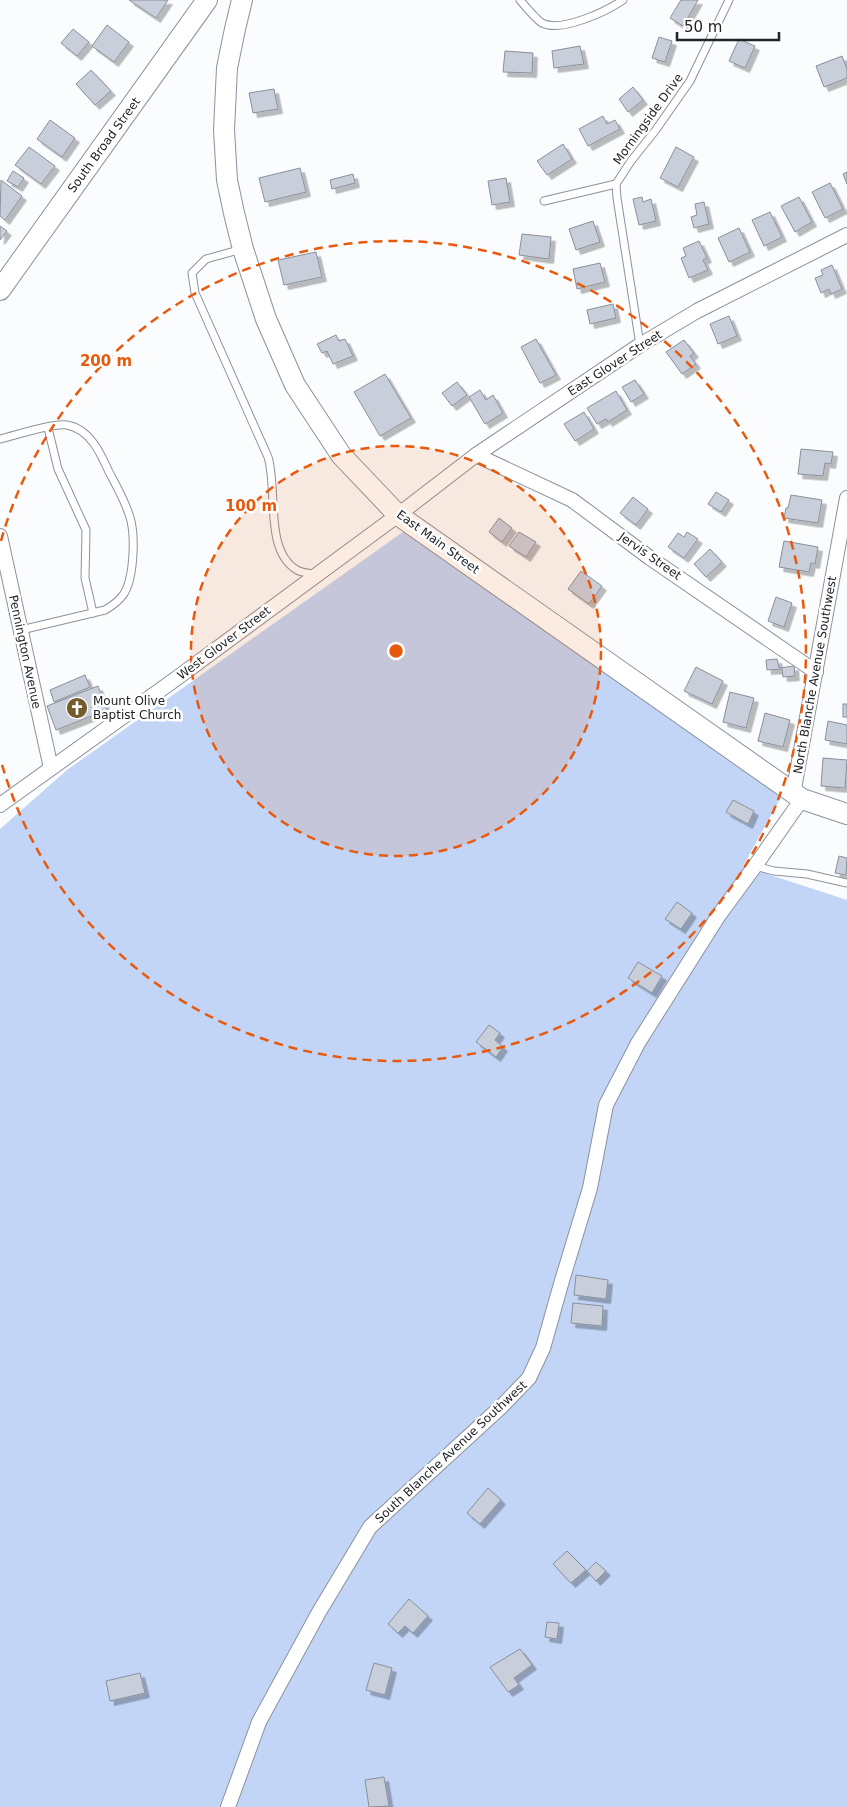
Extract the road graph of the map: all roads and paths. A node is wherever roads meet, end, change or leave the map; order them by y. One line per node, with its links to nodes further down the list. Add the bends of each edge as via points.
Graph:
1 (208, 0): 10 (main road, South Broad Street)
2 (624, 0): 4 (lane, via 609,10 558,25 542,23)
3 (729, 0): 6 (lane, Morningside Drive, via 690,81)
4 (524, 2)
5 (236, 3): 9 (main road, East Main Street, via 224,130 227,180)
6 (616, 184): 7 (lane); 11 (lane, Morningside Drive)
7 (544, 201)
8 (847, 235): 11 (street, East Glover Street, via 697,311)
9 (243, 249): 16 (main road, East Main Street, via 266,319 295,385 341,455); 18 (lane, via 206,259 192,274 195,293 268,457 279,549 285,560 298,571)
10 (0, 290)
11 (640, 345): 14 (street, East Glover Street)
12 (48, 428): 13 (lane); 19 (lane, via 58,469 86,530 85,578); 19 (lane, via 68,426 89,437 99,450 132,521 133,556 124,594 105,610)
13 (0, 439)
14 (476, 455): 16 (street, East Glover Street); 21 (street, Jervis Street, via 572,500)
15 (847, 498): 21 (street, North Blanche Avenue Southwest)
16 (398, 515): 18 (street, West Glover Street); 23 (main road, East Main Street)
17 (0, 536): 20 (street, Pennington Avenue)
18 (316, 575): 22 (street, West Glover Street)
19 (92, 613): 20 (lane)
20 (21, 630): 22 (street, Pennington Avenue)
21 (816, 672): 23 (street, North Blanche Avenue Southwest)
22 (51, 768): 24 (street, West Glover Street)
23 (798, 796): 25 (main road, East Main Street); 26 (street, South Blanche Avenue Southwest)
24 (0, 805)
25 (847, 814)
26 (755, 866): 27 (lane); 28 (street, South Blanche Avenue Southwest, via 719,915 638,1043 606,1105 590,1188 543,1348 529,1378 370,1527 259,1722)
27 (847, 883)
28 (228, 1807)

